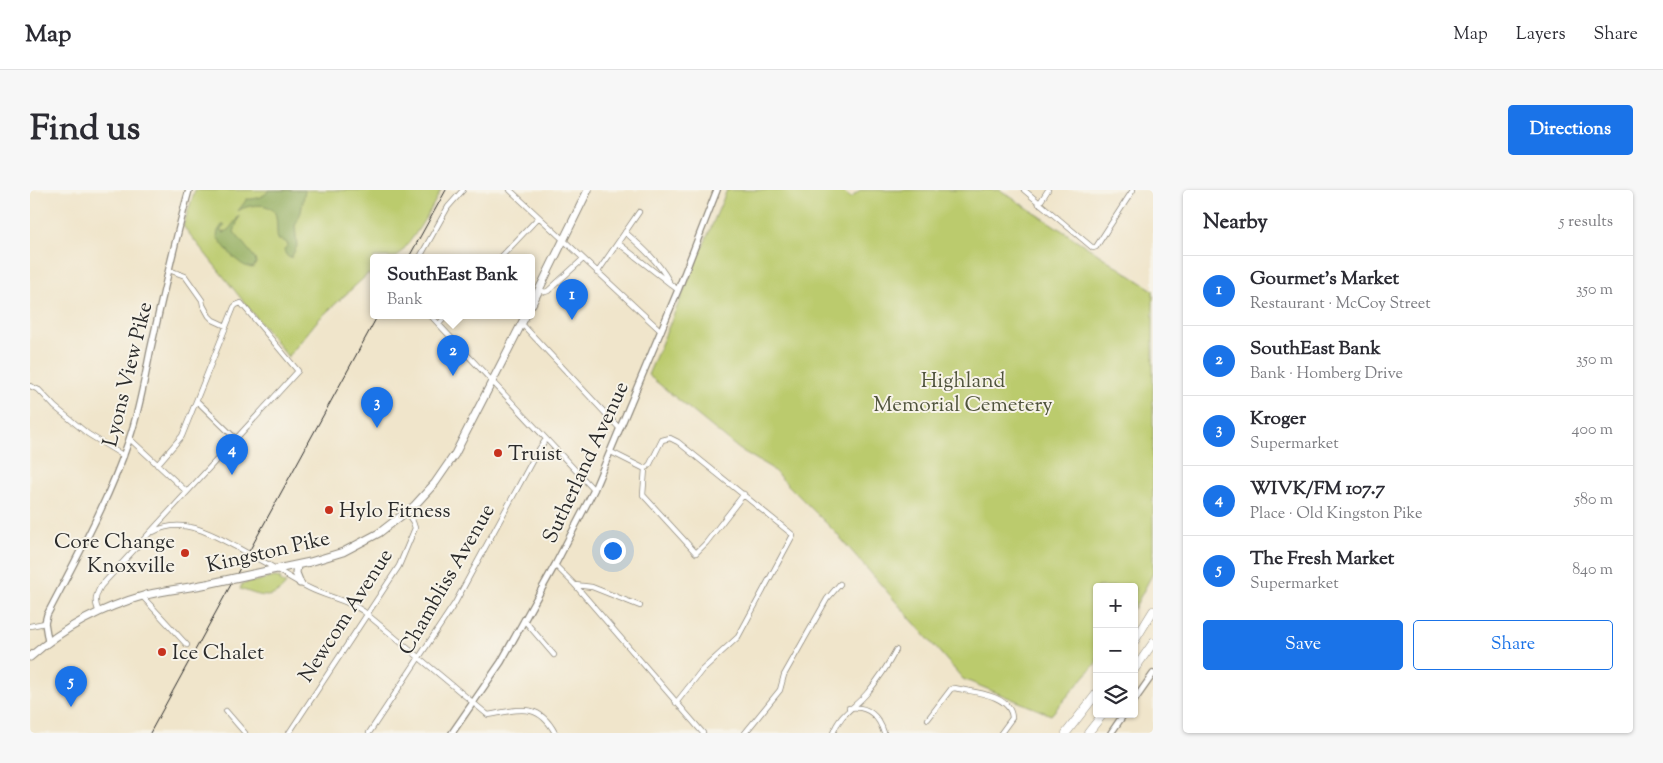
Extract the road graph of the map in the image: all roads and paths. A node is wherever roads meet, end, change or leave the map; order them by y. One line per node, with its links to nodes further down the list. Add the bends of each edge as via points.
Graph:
1 (189, 190): 18 (street, Lyons View Pike)
2 (463, 190): 15 (street, via 448,207)
3 (510, 190): 11 (street)
4 (588, 190): 13 (main road)
5 (717, 190): 22 (street, Sutherland Avenue)
6 (1024, 190): 9 (street)
7 (1048, 190): 9 (street)
8 (1133, 190): 9 (street, via 1093,248)
9 (1039, 204)
10 (639, 212): 12 (street)
11 (539, 217): 13 (street); 16 (street)
12 (625, 232): 14 (street); 20 (street, via 651,255)
13 (564, 241): 17 (street); 21 (main road)
14 (618, 243): 19 (street); 20 (street)
15 (422, 254)
16 (504, 254)
17 (583, 259): 19 (street); 21 (street, via 548,291)
18 (169, 270): 29 (street, via 184,276 202,300 209,316); 35 (street, Lyons View Pike)
19 (597, 273): 30 (street)
20 (671, 284): 22 (street)
21 (539, 290): 23 (main road)
22 (678, 290): 30 (street, Sutherland Avenue)
23 (535, 298)
24 (434, 319): 27 (street)
25 (443, 319): 27 (street)
26 (524, 319): 28 (main road, Kingston Pike)
27 (439, 324): 31 (street)
28 (522, 324): 31 (main road, Kingston Pike); 34 (street)
29 (226, 326): 33 (street); 36 (street, via 234,308 243,304 298,371)
30 (660, 331): 34 (street, Sutherland Avenue)
31 (492, 382): 37 (street); 45 (main road, Kingston Pike, via 455,454 435,483)
32 (30, 386): 39 (street, via 39,390 88,434)
33 (197, 401): 36 (street); 40 (street, via 182,436)
34 (620, 429): 38 (street, Sutherland Avenue)
35 (130, 439): 39 (street, Lyons View Pike); 40 (street)
36 (236, 439): 43 (street)
37 (546, 439): 42 (street); 70 (street, Chambliss Avenue, via 454,603)
38 (611, 452): 41 (street); 42 (street, Sutherland Avenue)
39 (124, 456): 61 (street, Lyons View Pike)
40 (157, 465): 43 (street)
41 (644, 469): 44 (street, via 662,440 670,438); 44 (street, via 643,496 696,553)
42 (594, 490): 50 (street, Sutherland Avenue)
43 (187, 492): 46 (street)
44 (744, 494): 76 (street, via 793,535 738,637 702,670)
45 (407, 513): 49 (main road, Kingston Pike, via 351,548); 59 (street, Newcom Avenue, via 415,525 414,531 399,566)
46 (167, 514): 47 (street, via 167,521); 48 (street)
47 (178, 526): 48 (street); 51 (street, bridge, via 208,532)
48 (149, 534): 58 (street, via 101,586 95,603)
49 (298, 565): 51 (main road, Kingston Pike); 52 (main road, via 296,573)
50 (555, 566): 54 (street); 60 (street, Sutherland Avenue)
51 (278, 569): 52 (street); 55 (main road, Kingston Pike, bridge)
52 (300, 583): 59 (street)
53 (840, 584): 88 (street, via 827,599 784,675 780,690)
54 (575, 585): 56 (street, via 592,587); 76 (street)
55 (142, 596): 58 (main road, Kingston Pike); 66 (street)
56 (640, 606)
57 (1153, 611): 63 (highway)
58 (99, 612): 64 (main road, Kingston Pike)
59 (367, 614): 70 (street); 83 (street, Newcom Avenue)
60 (524, 620): 68 (street); 75 (street, Sutherland Avenue, via 501,662)
61 (45, 623): 62 (street); 64 (street)
62 (30, 626)
63 (1138, 635)
64 (48, 641): 69 (main road, Kingston Pike)
65 (1153, 643): 71 (highway)
66 (187, 645)
67 (896, 650): 77 (street, via 867,693)
68 (554, 655)
69 (30, 657)
70 (418, 658): 75 (street); 84 (street, Chambliss Avenue)
71 (1138, 664)
72 (1153, 674): 73 (street)
73 (1138, 695)
74 (1093, 698): 92 (highway)
75 (472, 702): 85 (street, Sutherland Avenue); 86 (street, via 488,714 525,708 537,712)
76 (676, 703): 87 (street)
77 (848, 709): 89 (street); 90 (street, via 865,708 877,717)
78 (226, 711): 82 (street)
79 (1099, 718): 93 (highway)
80 (1121, 718): 94 (street)
81 (928, 719): 91 (street, via 954,688 1000,699 1007,704 1012,718)
82 (245, 733)
83 (289, 733)
84 (369, 733)
85 (452, 733)
86 (555, 733)
87 (703, 733)
88 (745, 733)
89 (833, 733)
90 (884, 733)
91 (1001, 733)
92 (1066, 733)
93 (1088, 733)
94 (1111, 733)

